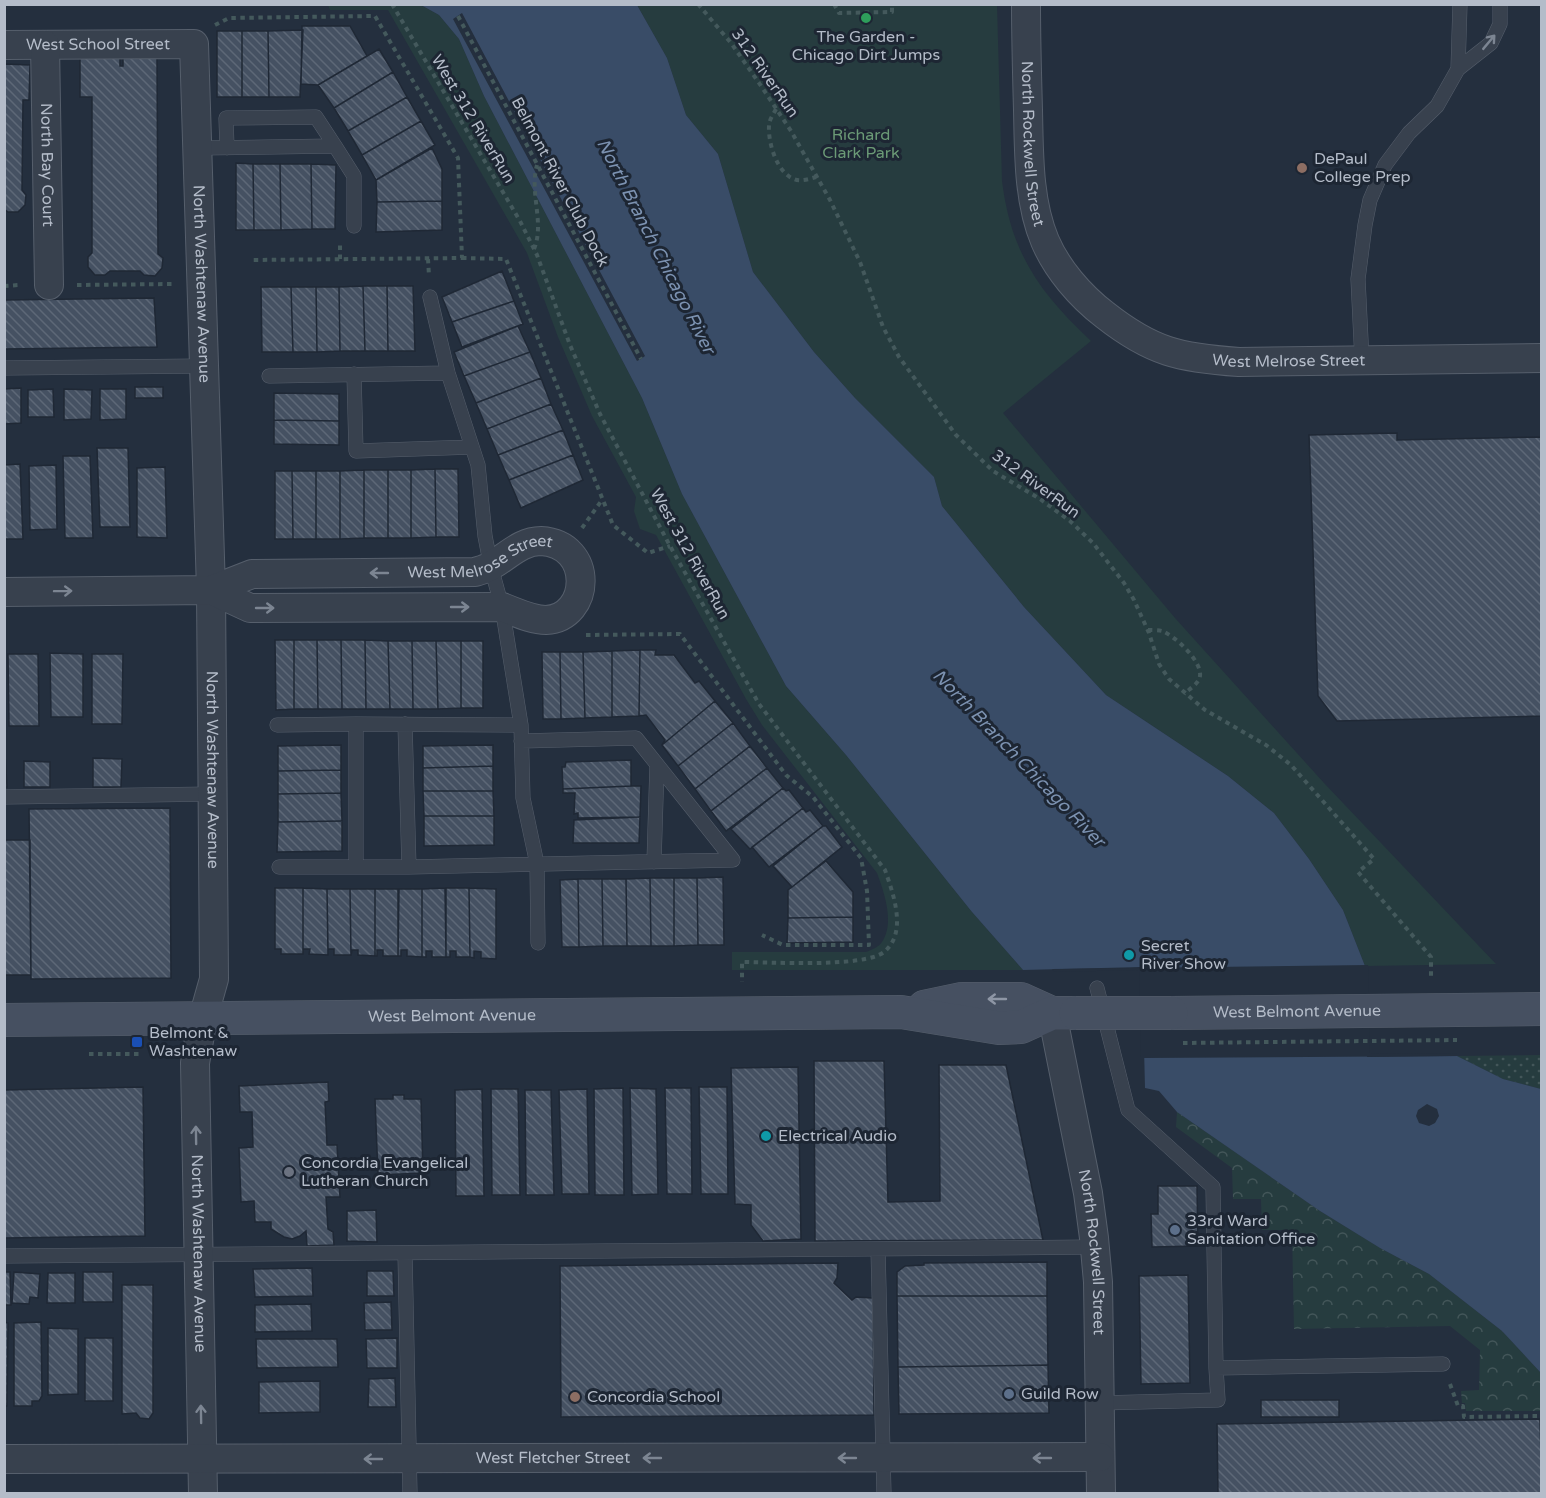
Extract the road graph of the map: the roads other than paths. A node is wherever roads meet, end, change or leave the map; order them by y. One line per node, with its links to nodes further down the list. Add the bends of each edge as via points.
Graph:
1 (1026, 4): 12 (street, North Rockwell Street, via 1029,157 1035,203 1045,240)
2 (1460, 4): 7 (lane)
3 (1500, 4): 7 (lane, one-way to 3, via 1491,43 1500,24)
4 (200, 36): 6 (street, West School Street); 9 (street, North Washtenaw Avenue)
5 (4, 45): 6 (street, West School Street)
6 (45, 45): 13 (street, North Bay Court)
7 (1458, 69): 16 (lane, via 1437,106 1384,165 1370,200 1358,279)
8 (335, 146): 10 (lane); 10 (lane, via 316,117 226,118); 11 (lane, via 354,176)
9 (197, 148): 10 (lane); 17 (street, North Washtenaw Avenue)
10 (227, 148)
11 (354, 226)
12 (1065, 275): 16 (street, West Melrose Street, via 1093,306 1128,334 1160,350 1200,360)
13 (49, 285)
14 (430, 297): 19 (lane)
15 (1542, 358): 16 (street, West Melrose Street)
16 (1362, 361)
17 (204, 366): 18 (lane); 24 (street, North Washtenaw Avenue)
18 (4, 368)
19 (448, 373): 20 (lane); 22 (lane)
20 (354, 374): 21 (lane); 22 (lane, via 356,451)
21 (269, 376)
22 (472, 447): 23 (lane, via 478,465 484,536)
23 (491, 567): 24 (street, West Melrose Street, one-way to 24, via 476,572 252,574); 26 (lane); 26 (street, West Melrose Street, via 526,543 548,543 567,551 582,574 582,587 570,609 560,616 547,620 530,618)
24 (211, 590): 25 (street, West Melrose Street, one-way to 24); 26 (street, West Melrose Street, one-way to 26, via 250,608); 33 (street, North Washtenaw Avenue)
25 (4, 592)
26 (502, 607): 30 (lane)
27 (356, 724): 28 (lane); 29 (lane); 38 (lane)
28 (405, 724): 30 (lane); 39 (lane)
29 (277, 725)
30 (521, 725): 31 (lane)
31 (521, 741): 32 (lane, via 636,738); 36 (lane, via 523,798)
32 (657, 765): 35 (lane); 35 (lane, via 733,860)
33 (213, 794): 34 (lane); 44 (street, North Washtenaw Avenue, via 214,979)
34 (4, 797)
35 (654, 862): 36 (lane)
36 (537, 864): 39 (lane); 40 (lane)
37 (279, 867): 38 (lane)
38 (356, 867): 39 (lane)
39 (409, 867)
40 (538, 943)
41 (1097, 988): 52 (lane, via 1128,1110 1214,1187)
42 (1542, 1009): 43 (main road, West Belmont Avenue, bridge, via 1457,1025)
43 (1064, 1013): 44 (main road, West Belmont Avenue, via 1021,1027 999,1028 901,1012); 46 (street, North Rockwell Street)
44 (203, 1018): 45 (main road, West Belmont Avenue); 49 (street, North Washtenaw Avenue, one-way to 44, via 195,1063)
45 (4, 1020)
46 (1095, 1247): 47 (lane); 53 (street, North Rockwell Street)
47 (878, 1249): 48 (lane); 56 (lane)
48 (405, 1253): 49 (lane); 55 (lane)
49 (198, 1255): 50 (lane); 54 (street, North Washtenaw Avenue, one-way to 49)
50 (4, 1256)
51 (1443, 1364): 52 (lane)
52 (1216, 1368): 53 (lane, via 1218,1400)
53 (1099, 1403): 57 (street, North Rockwell Street)
54 (202, 1458): 55 (street, West Fletcher Street, one-way to 54); 58 (street, West Fletcher Street); 59 (street, North Washtenaw Avenue)
55 (409, 1458): 56 (street, West Fletcher Street, one-way to 55); 60 (lane)
56 (883, 1458): 57 (street, West Fletcher Street, one-way to 56); 61 (lane)
57 (1100, 1458): 62 (street, North Rockwell Street)
58 (4, 1459)
59 (203, 1494)
60 (410, 1494)
61 (884, 1494)
62 (1101, 1494)

